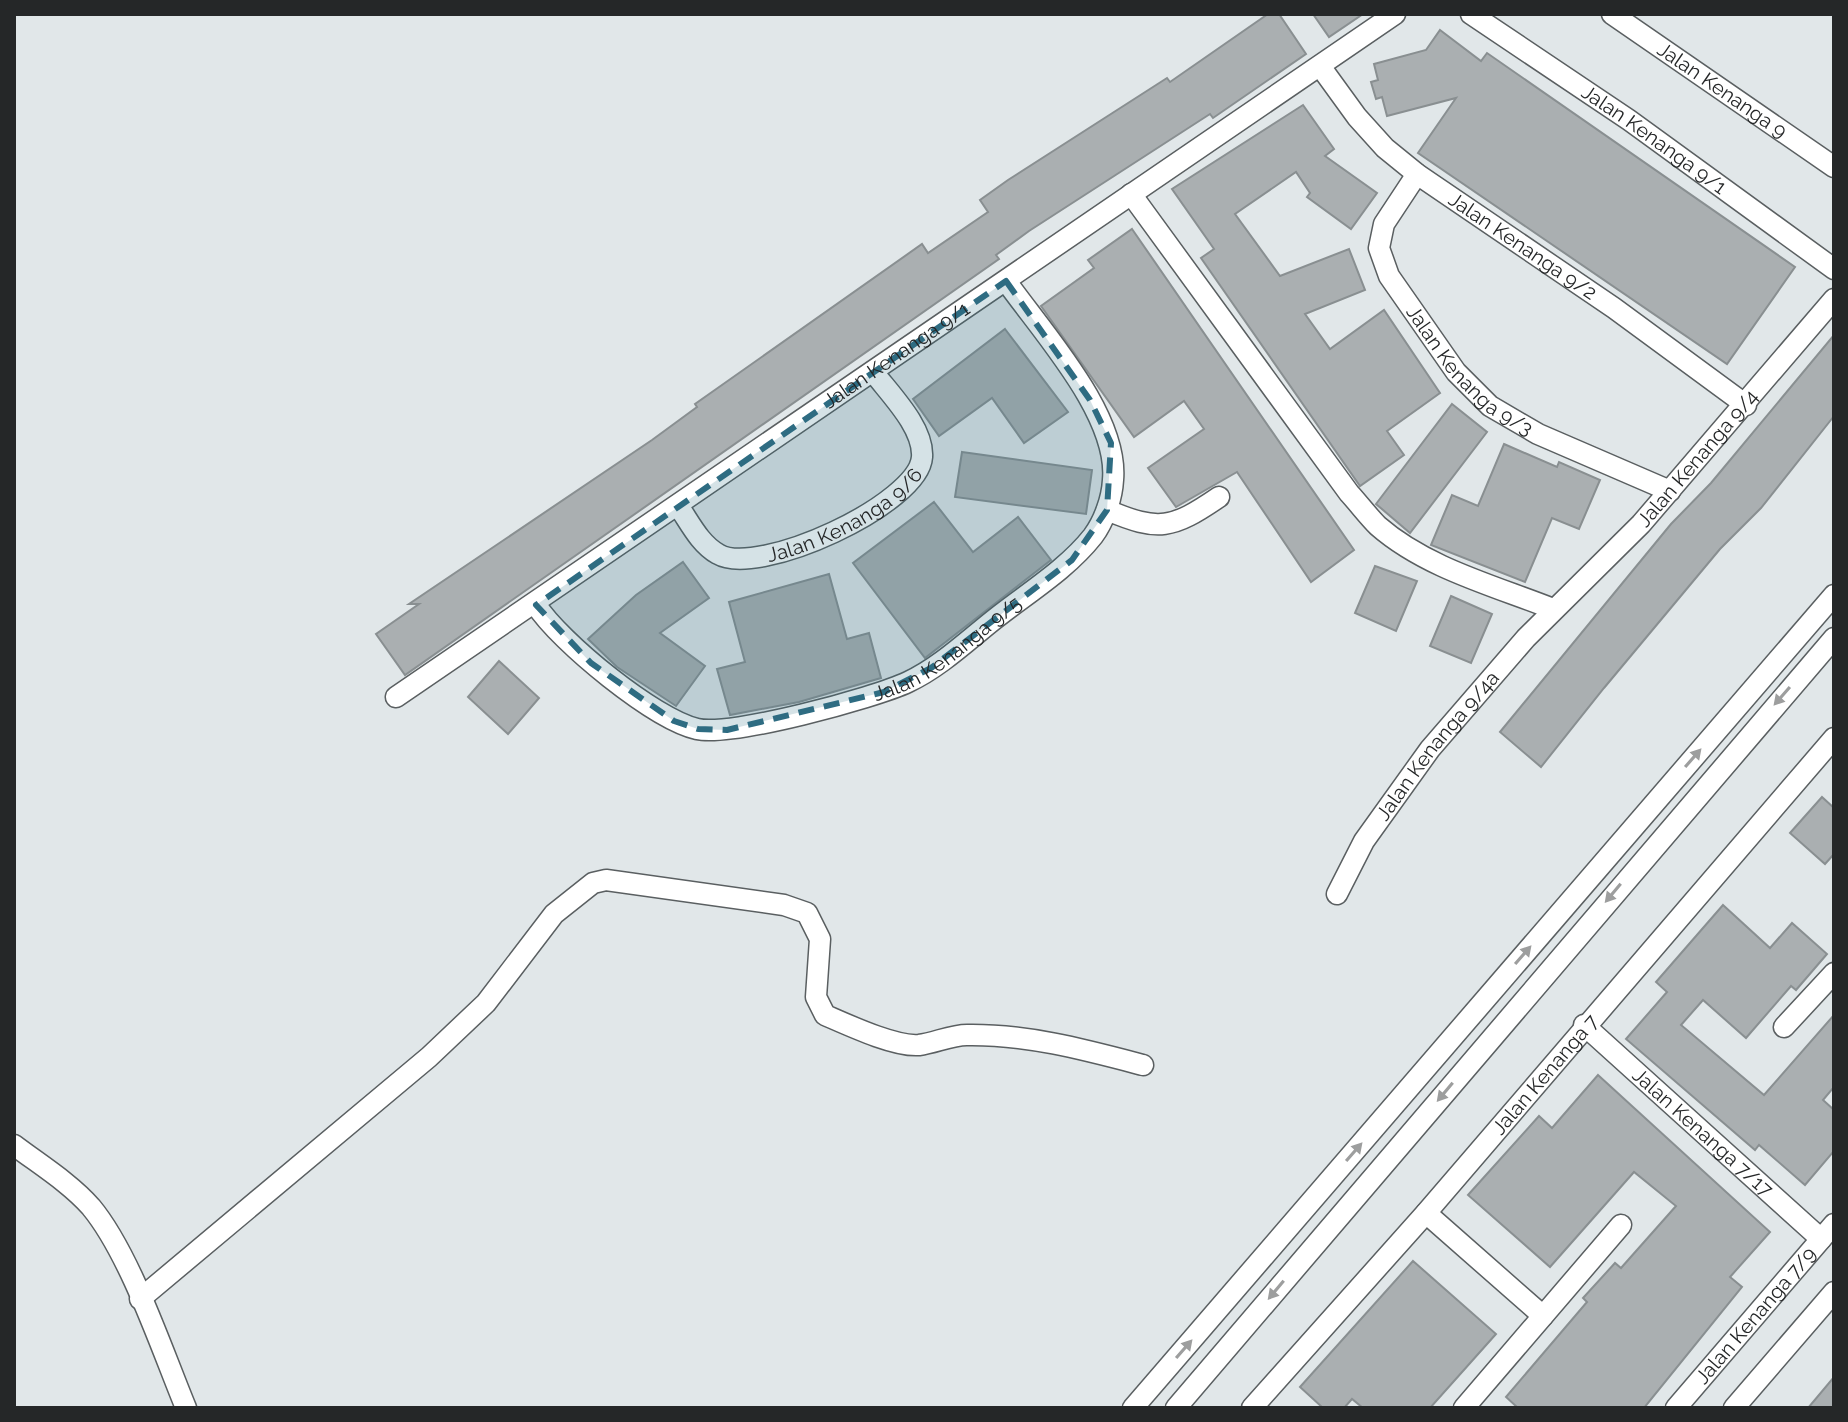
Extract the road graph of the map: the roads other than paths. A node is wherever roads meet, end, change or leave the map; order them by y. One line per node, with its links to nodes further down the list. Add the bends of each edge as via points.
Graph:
1 (1395, 14): 4 (street, Jalan Kenanga 9/1)
2 (1471, 14): 8 (street, Jalan Kenanga 9/1, via 1629,120)
3 (1612, 14): 5 (street, Jalan Kenanga 9)
4 (1320, 66): 6 (street, Jalan Kenanga 9/2, via 1357,117); 7 (street, Jalan Kenanga 9/1)
5 (1834, 167)
6 (1417, 174): 12 (street, Jalan Kenanga 9/2); 13 (street, Jalan Kenanga 9/3, via 1384,224 1379,248 1389,276 1456,372 1490,406 1538,434)
7 (1131, 194): 9 (street, Jalan Kenanga 9/1); 19 (street, via 1349,493 1378,525 1442,565)
8 (1834, 269)
9 (1006, 281): 11 (street, Jalan Kenanga 9/1); 16 (street, Jalan Kenanga 9/5, via 1090,400 1111,443 1113,479)
10 (1834, 299): 12 (street, Jalan Kenanga 9/4)
11 (874, 373): 15 (street, Jalan Kenanga 9/1); 15 (street, Jalan Kenanga 9/6, via 910,423 922,459 917,472 882,504 844,529 795,549 745,560 719,556)
12 (1746, 405): 13 (street, Jalan Kenanga 9/4)
13 (1670, 491): 19 (street, Jalan Kenanga 9/4)
14 (1219, 497): 16 (street, via 1185,521 1165,526 1142,524)
15 (679, 507): 18 (street, Jalan Kenanga 9/1)
16 (1107, 510): 18 (street, Jalan Kenanga 9/5, via 1072,560 909,682 727,730 674,721 560,637)
17 (1834, 595): 37 (street, one-way to 17)
18 (536, 605): 21 (street, Jalan Kenanga 9/1)
19 (1553, 609): 23 (street, Jalan Kenanga 9/4a, via 1430,749 1364,841)
20 (1834, 638): 38 (street, one-way to 38)
21 (396, 697)
22 (1834, 738): 25 (street, Jalan Kenanga 7)
23 (1337, 894)
24 (1834, 973): 26 (street)
25 (1584, 1025): 29 (street, Jalan Kenanga 7); 31 (street, Jalan Kenanga 7/17)
26 (1784, 1027)
27 (1143, 1065): 33 (street, via 1061,1044 965,1034 918,1045 903,1043 825,1015 816,997 820,939 807,913 784,905 606,880 593,883 554,914 486,1003 429,1057)
28 (14, 1145): 33 (street, via 88,1204 122,1257)
29 (1426, 1213): 34 (street); 39 (street, Jalan Kenanga 7)
30 (1621, 1225): 34 (street)
31 (1827, 1232): 35 (street, Jalan Kenanga 7/9)
32 (1834, 1292): 41 (street)
33 (140, 1299): 36 (street)
34 (1543, 1316): 40 (street)
35 (1679, 1407)
36 (186, 1408)
37 (1133, 1408)
38 (1176, 1408)
39 (1252, 1408)
40 (1464, 1408)
41 (1734, 1408)

